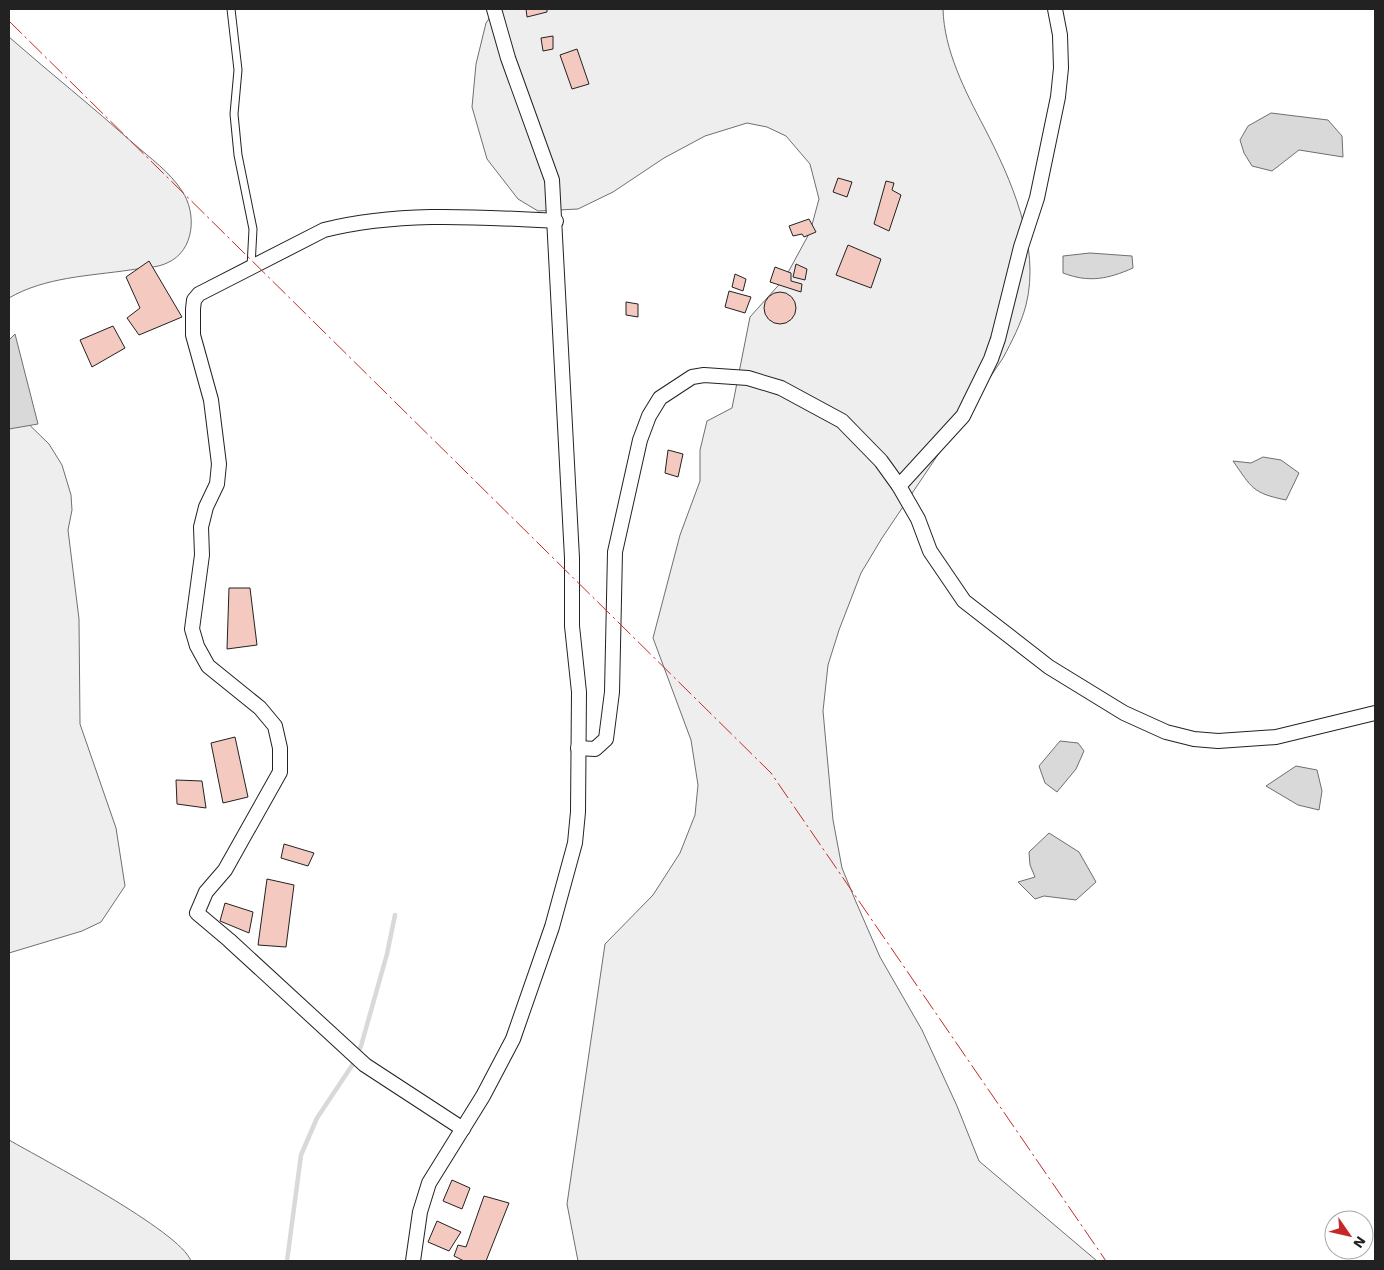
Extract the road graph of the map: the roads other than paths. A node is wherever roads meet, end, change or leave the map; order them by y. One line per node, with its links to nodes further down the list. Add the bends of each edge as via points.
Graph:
1 (231, 9): 5 (lane, via 238,70 234,114 238,155 253,229)
2 (494, 9): 4 (street, via 552,180)
3 (1055, 9): 6 (street, via 1060,35 1058,97 1037,198 1021,246 998,339 963,416)
4 (556, 221): 5 (street, via 436,215 342,225 324,230); 8 (street, via 572,558 572,626 579,692)
5 (251, 267): 9 (street, via 198,294 194,300 193,335 211,400 219,464 217,484 206,507 202,527 202,554 192,628 208,666 260,708 275,726 280,748 280,772 225,870 206,892 197,914 365,1065)
6 (899, 486): 7 (street, via 918,519 930,551 964,601 1049,667 1124,713 1166,732 1218,741 1276,736); 8 (street, via 881,461 842,421 781,388 748,378 704,375 692,377 660,398 640,440 615,552 612,692 606,739 595,749)
7 (1375, 713)
8 (578, 748): 9 (street, via 575,843 552,927 513,1038)
9 (463, 1129): 10 (street, via 429,1184 420,1212)
10 (414, 1261)

